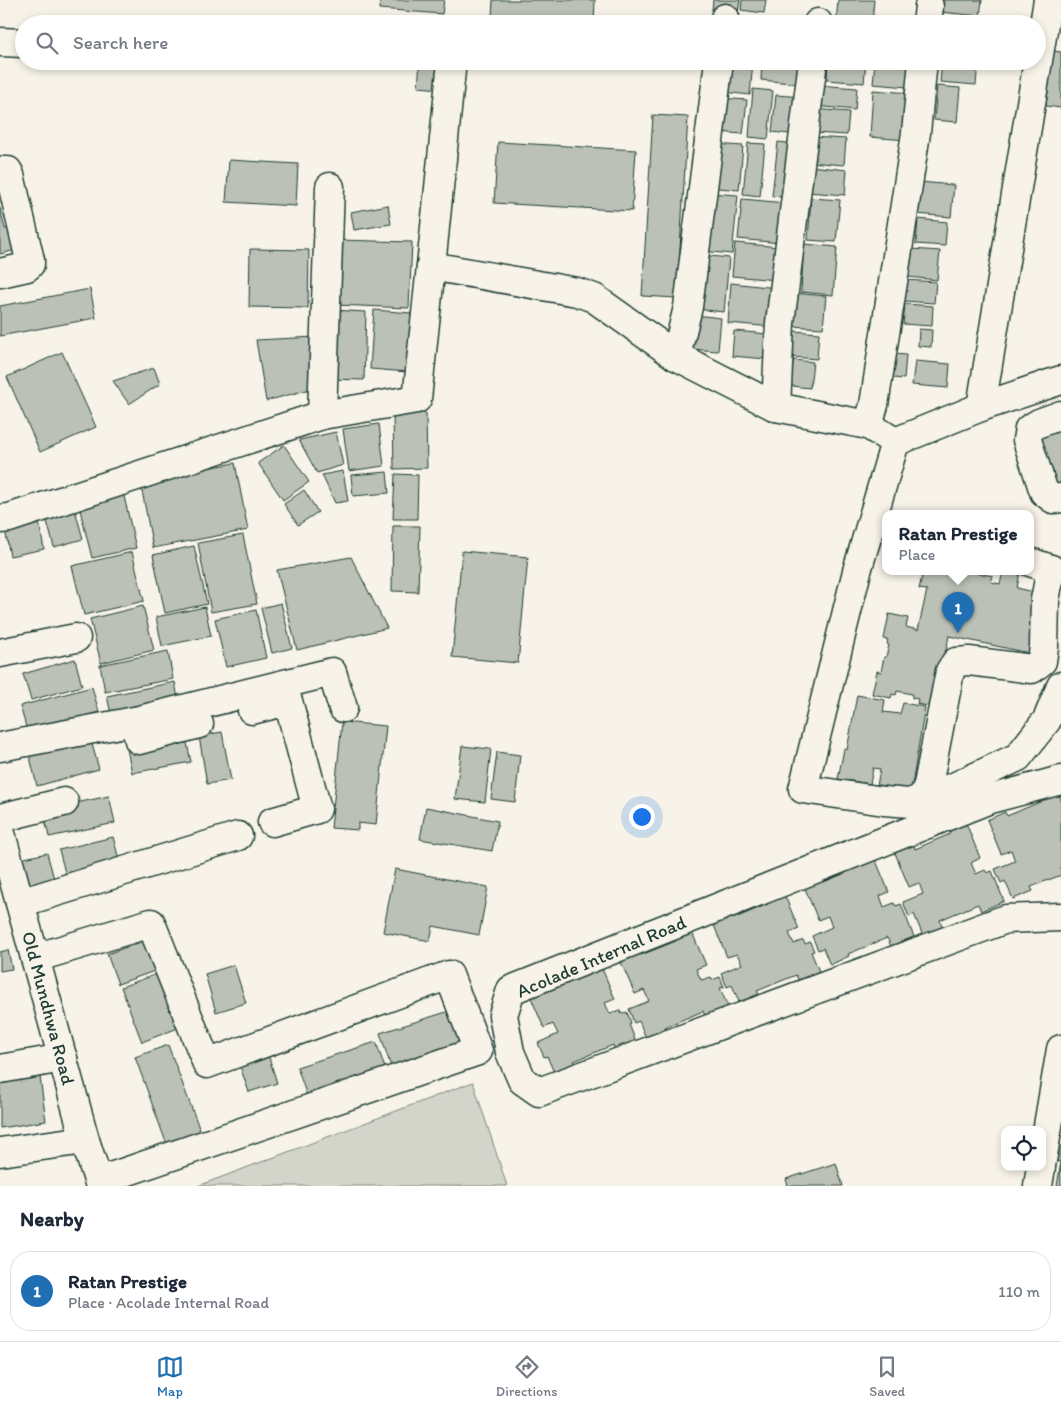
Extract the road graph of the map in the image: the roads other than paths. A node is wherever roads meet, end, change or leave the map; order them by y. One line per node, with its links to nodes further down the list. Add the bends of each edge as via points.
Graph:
1 (1048, 0): 2 (street)
2 (1046, 15)
3 (0, 42): 4 (street)
4 (15, 43)
5 (451, 70): 12 (street)
6 (717, 70): 14 (street, via 688,307)
7 (812, 70): 16 (street, via 780,323)
8 (922, 70): 20 (street, via 913,152 874,405)
9 (1036, 70): 17 (street)
10 (0, 172): 13 (street, via 8,171 10,175 30,264)
11 (330, 187): 18 (street)
12 (431, 266): 14 (street, via 577,292 594,298); 18 (street, via 417,399)
13 (0, 274)
14 (676, 356): 16 (street)
15 (1061, 380): 17 (street)
16 (776, 407): 20 (street)
17 (981, 407): 21 (street)
18 (322, 415): 23 (street)
19 (1061, 415): 22 (street, via 1029,429 1027,440 1044,492 1053,499)
20 (868, 425): 21 (street)
21 (895, 442): 24 (street)
22 (1061, 498)
23 (0, 519)
24 (879, 525): 34 (street, via 857,571 803,789 910,803)
25 (1034, 563): 28 (street, via 1051,569 1044,647)
26 (76, 638): 27 (street)
27 (0, 653)
28 (1052, 667): 34 (street, via 1032,669 956,662 950,671 928,785)
29 (1061, 686): 34 (street, via 1046,720 1018,756 956,786)
30 (343, 708): 31 (street, via 332,672)
31 (135, 721): 32 (street); 37 (street, via 139,740 288,701 317,809)
32 (0, 747)
33 (1061, 780): 41 (street, Acolade Internal Road, via 990,799 511,990 503,1015 510,1052 522,1080 539,1092 1006,919)
34 (922, 798)
35 (64, 802): 36 (street)
36 (0, 818)
37 (272, 822)
38 (0, 830): 40 (street, Old Mundhwa Road)
39 (238, 836): 40 (street)
40 (12, 893): 42 (street, Old Mundhwa Road)
41 (1061, 917)
42 (35, 958): 44 (street, Old Mundhwa Road); 50 (street, via 151,923 207,1064 449,976 478,1051)
43 (1061, 1050): 46 (street)
44 (63, 1058): 45 (street); 47 (street, Old Mundhwa Road)
45 (0, 1069)
46 (1046, 1138)
47 (86, 1140): 48 (street); 50 (street, Old Mundhwa Road)
48 (0, 1152)
49 (1040, 1171): 51 (street)
50 (99, 1184)
51 (1038, 1186)

